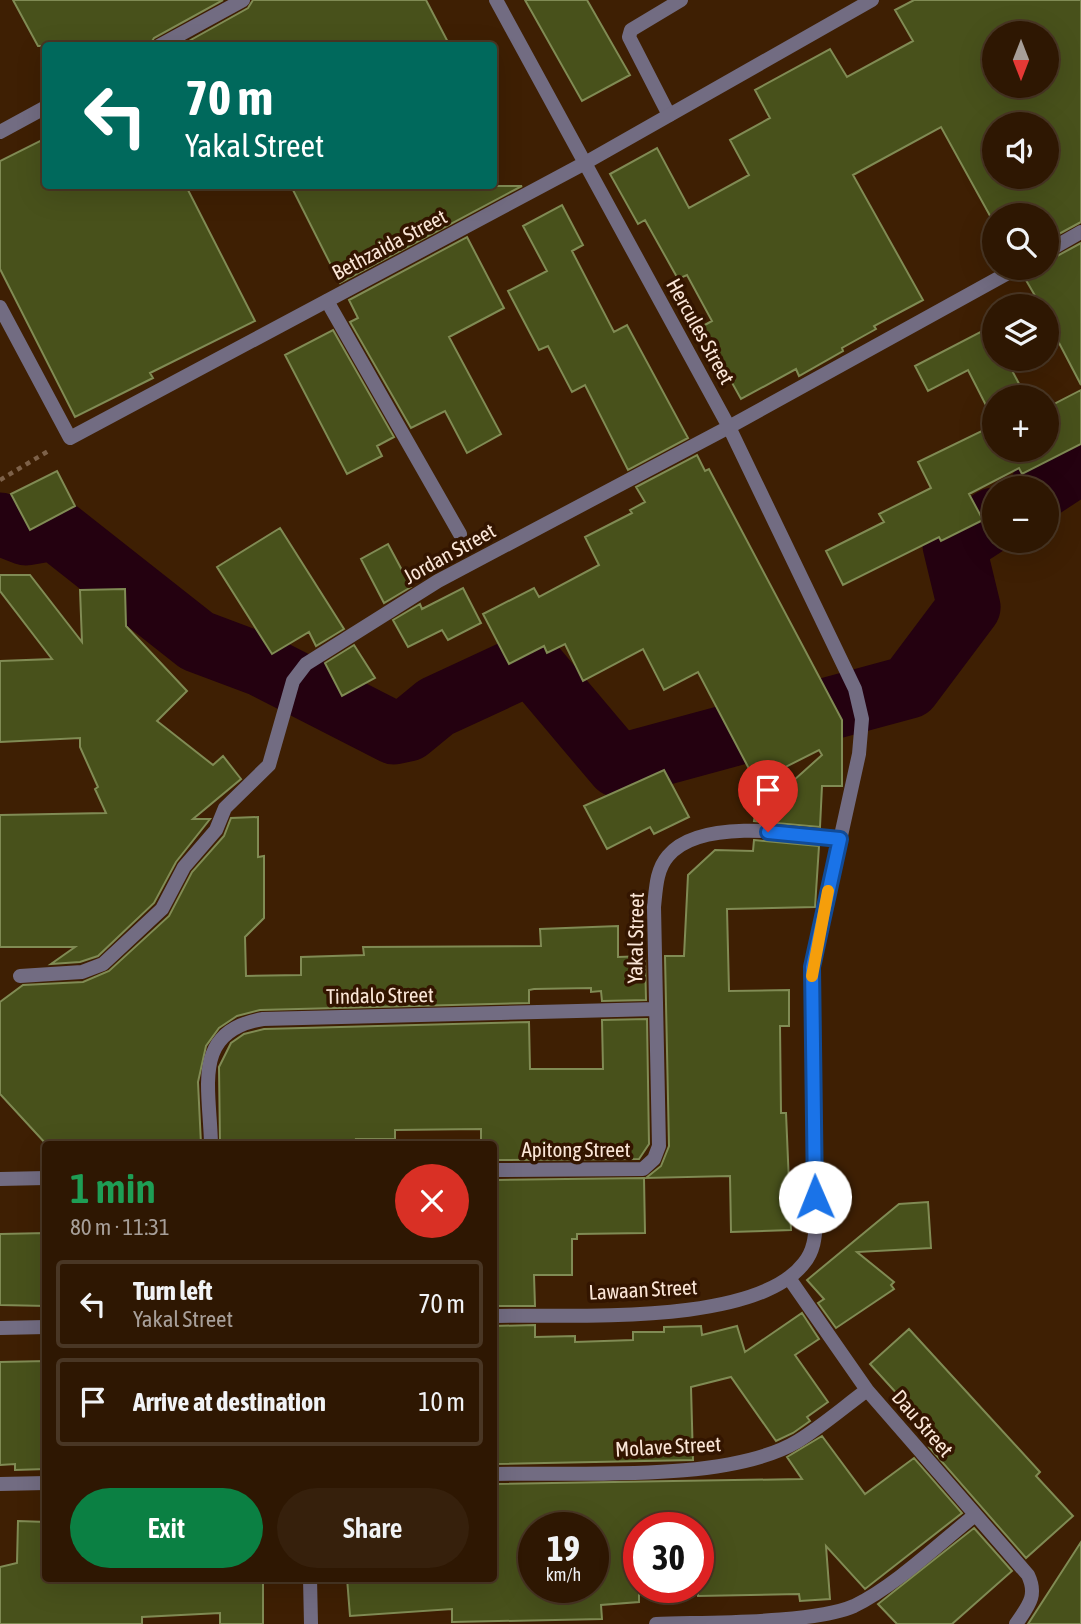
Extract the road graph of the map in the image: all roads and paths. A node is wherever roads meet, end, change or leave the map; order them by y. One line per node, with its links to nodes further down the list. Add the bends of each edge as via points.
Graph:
1 (243, 0): 5 (street)
2 (496, 0): 9 (street, Hercules Street)
3 (681, 0): 7 (street, via 631,30 629,37)
4 (872, 0): 7 (street, Bethzaida Street)
5 (166, 42)
6 (42, 109): 8 (street)
7 (669, 116): 9 (street, Bethzaida Street)
8 (0, 132)
9 (585, 163): 13 (street, Bethzaida Street); 15 (street, Hercules Street)
10 (1081, 232): 11 (street)
11 (1059, 244)
12 (995, 280): 15 (street, Jordan Street)
13 (327, 301): 16 (street, Bethzaida Street); 18 (street)
14 (0, 307): 16 (street)
15 (729, 427): 19 (street, Hercules Street, via 855,689 862,734); 20 (street, Jordan Street, via 439,581 306,664 293,681 269,765 225,808 216,830 184,867 162,909 103,964 82,972)
16 (70, 438): 17 (path)
17 (0, 480)
18 (460, 534)
19 (840, 839): 21 (street, Yakal Street, via 786,832 716,833 686,842 668,856 657,879 654,907); 27 (street, Hercules Street, via 812,967 814,1245 805,1263)
20 (20, 976)
21 (656, 1009): 22 (street, Tindalo Street, via 241,1023 222,1035 212,1051); 23 (street, Yakal Street, via 659,1146)
22 (211, 1141)
23 (654, 1159): 24 (street, Apitong Street, via 643,1169)
24 (497, 1170)
25 (42, 1178): 26 (street)
26 (0, 1179)
27 (789, 1278): 28 (street, Lawaan Street, via 737,1303 694,1310); 31 (street, Dau Street)
28 (497, 1316)
29 (42, 1327): 30 (street)
30 (0, 1328)
31 (867, 1390): 32 (street, Molave Street, via 797,1441 730,1465); 35 (street, Dau Street)
32 (497, 1474)
33 (42, 1483): 34 (street)
34 (0, 1484)
35 (975, 1515): 38 (street, via 873,1596 852,1607 802,1617); 39 (street, Dau Street, via 1028,1575 1034,1588 1033,1599)
36 (310, 1582): 37 (street)
37 (312, 1624)
38 (656, 1624)
39 (1016, 1624)

